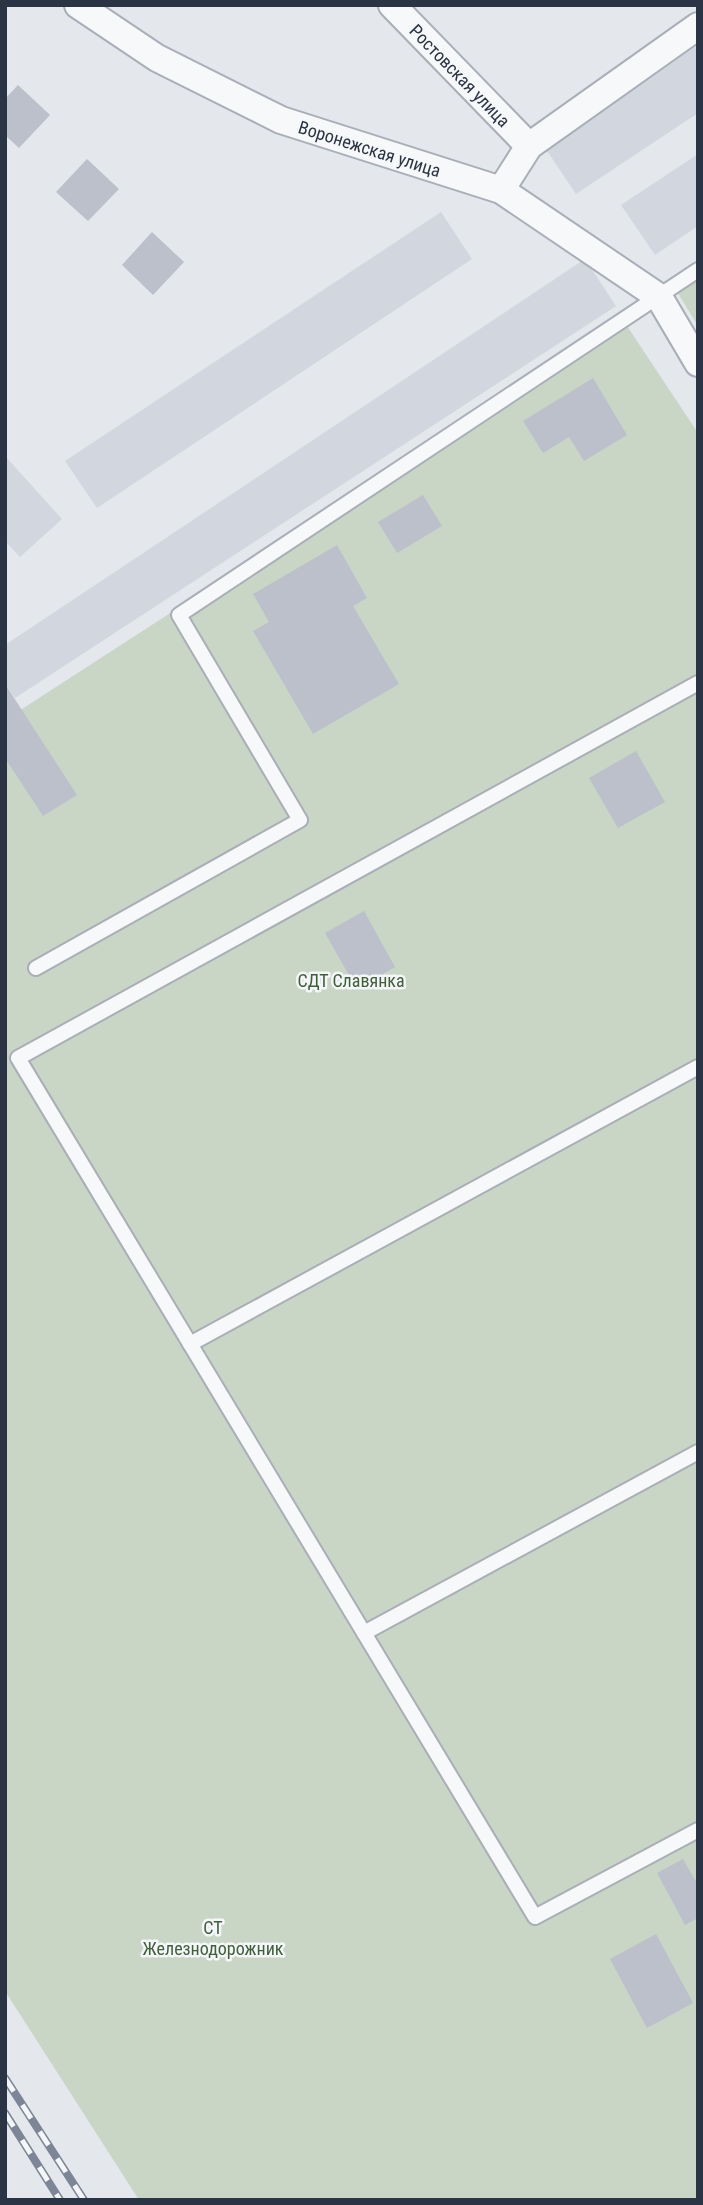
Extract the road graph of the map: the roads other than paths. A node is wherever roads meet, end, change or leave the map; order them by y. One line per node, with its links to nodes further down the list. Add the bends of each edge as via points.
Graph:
1 (78, 5): 5 (street, Воронежская улица, via 157,58 281,120)
2 (393, 5): 4 (street, Ростовская улица)
3 (698, 26): 4 (street)
4 (529, 146): 5 (street)
5 (501, 190): 7 (street, Воронежская улица)
6 (698, 270): 7 (lane)
7 (659, 296): 8 (street); 10 (lane, via 179,615 300,820)
8 (698, 363)
9 (698, 683): 12 (lane, via 18,1058)
10 (36, 968)
11 (698, 1067): 12 (lane)
12 (190, 1344): 14 (lane)
13 (698, 1452): 14 (lane)
14 (364, 1633): 15 (lane, via 535,1917)
15 (698, 1830)

